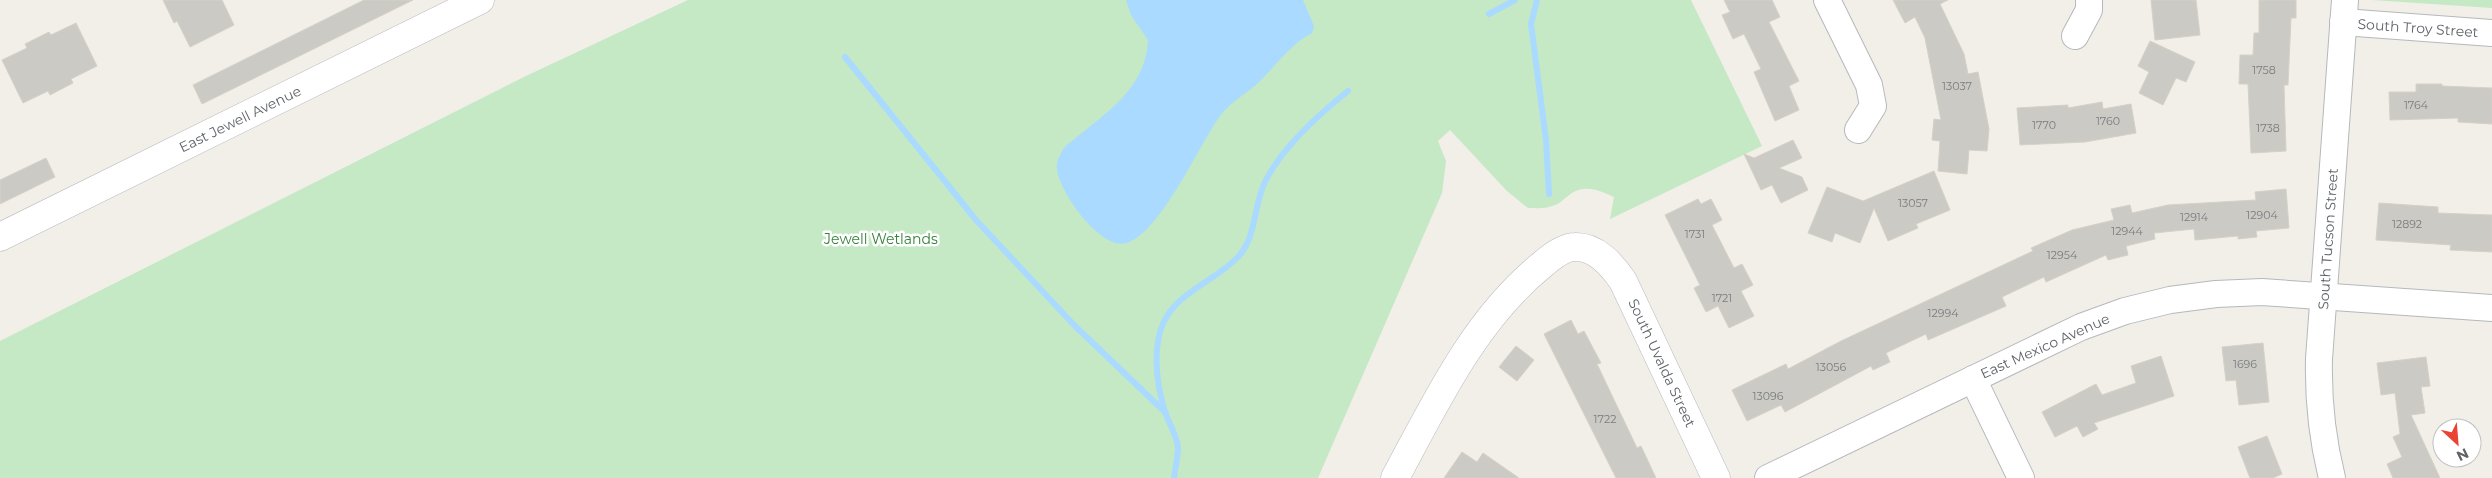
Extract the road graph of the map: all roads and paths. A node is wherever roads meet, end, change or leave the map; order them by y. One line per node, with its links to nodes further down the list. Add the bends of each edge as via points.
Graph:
1 (480, 0): 8 (street, East Jewell Avenue)
2 (1827, 0): 7 (street, via 1868,85 1873,106)
3 (2089, 0): 6 (street, via 2089,10)
4 (2344, 11): 5 (street, South Troy Street); 9 (street, South Tucson Street)
5 (2492, 33)
6 (2075, 36)
7 (1858, 130)
8 (0, 237)
9 (2324, 296): 10 (street, East Mexico Avenue); 11 (street, East Mexico Avenue, via 2262,292 2170,300 2125,311 2082,327); 16 (street, South Tucson Street, via 2318,395 2324,448)
10 (2492, 308)
11 (1973, 378): 14 (street, East Mexico Avenue); 15 (street)
12 (1395, 478): 13 (street, South Uvalda Street, via 1466,350 1530,274 1562,251 1574,247 1599,254 1622,281)
13 (1716, 478)
14 (1768, 478)
15 (2021, 478)
16 (2332, 478)

